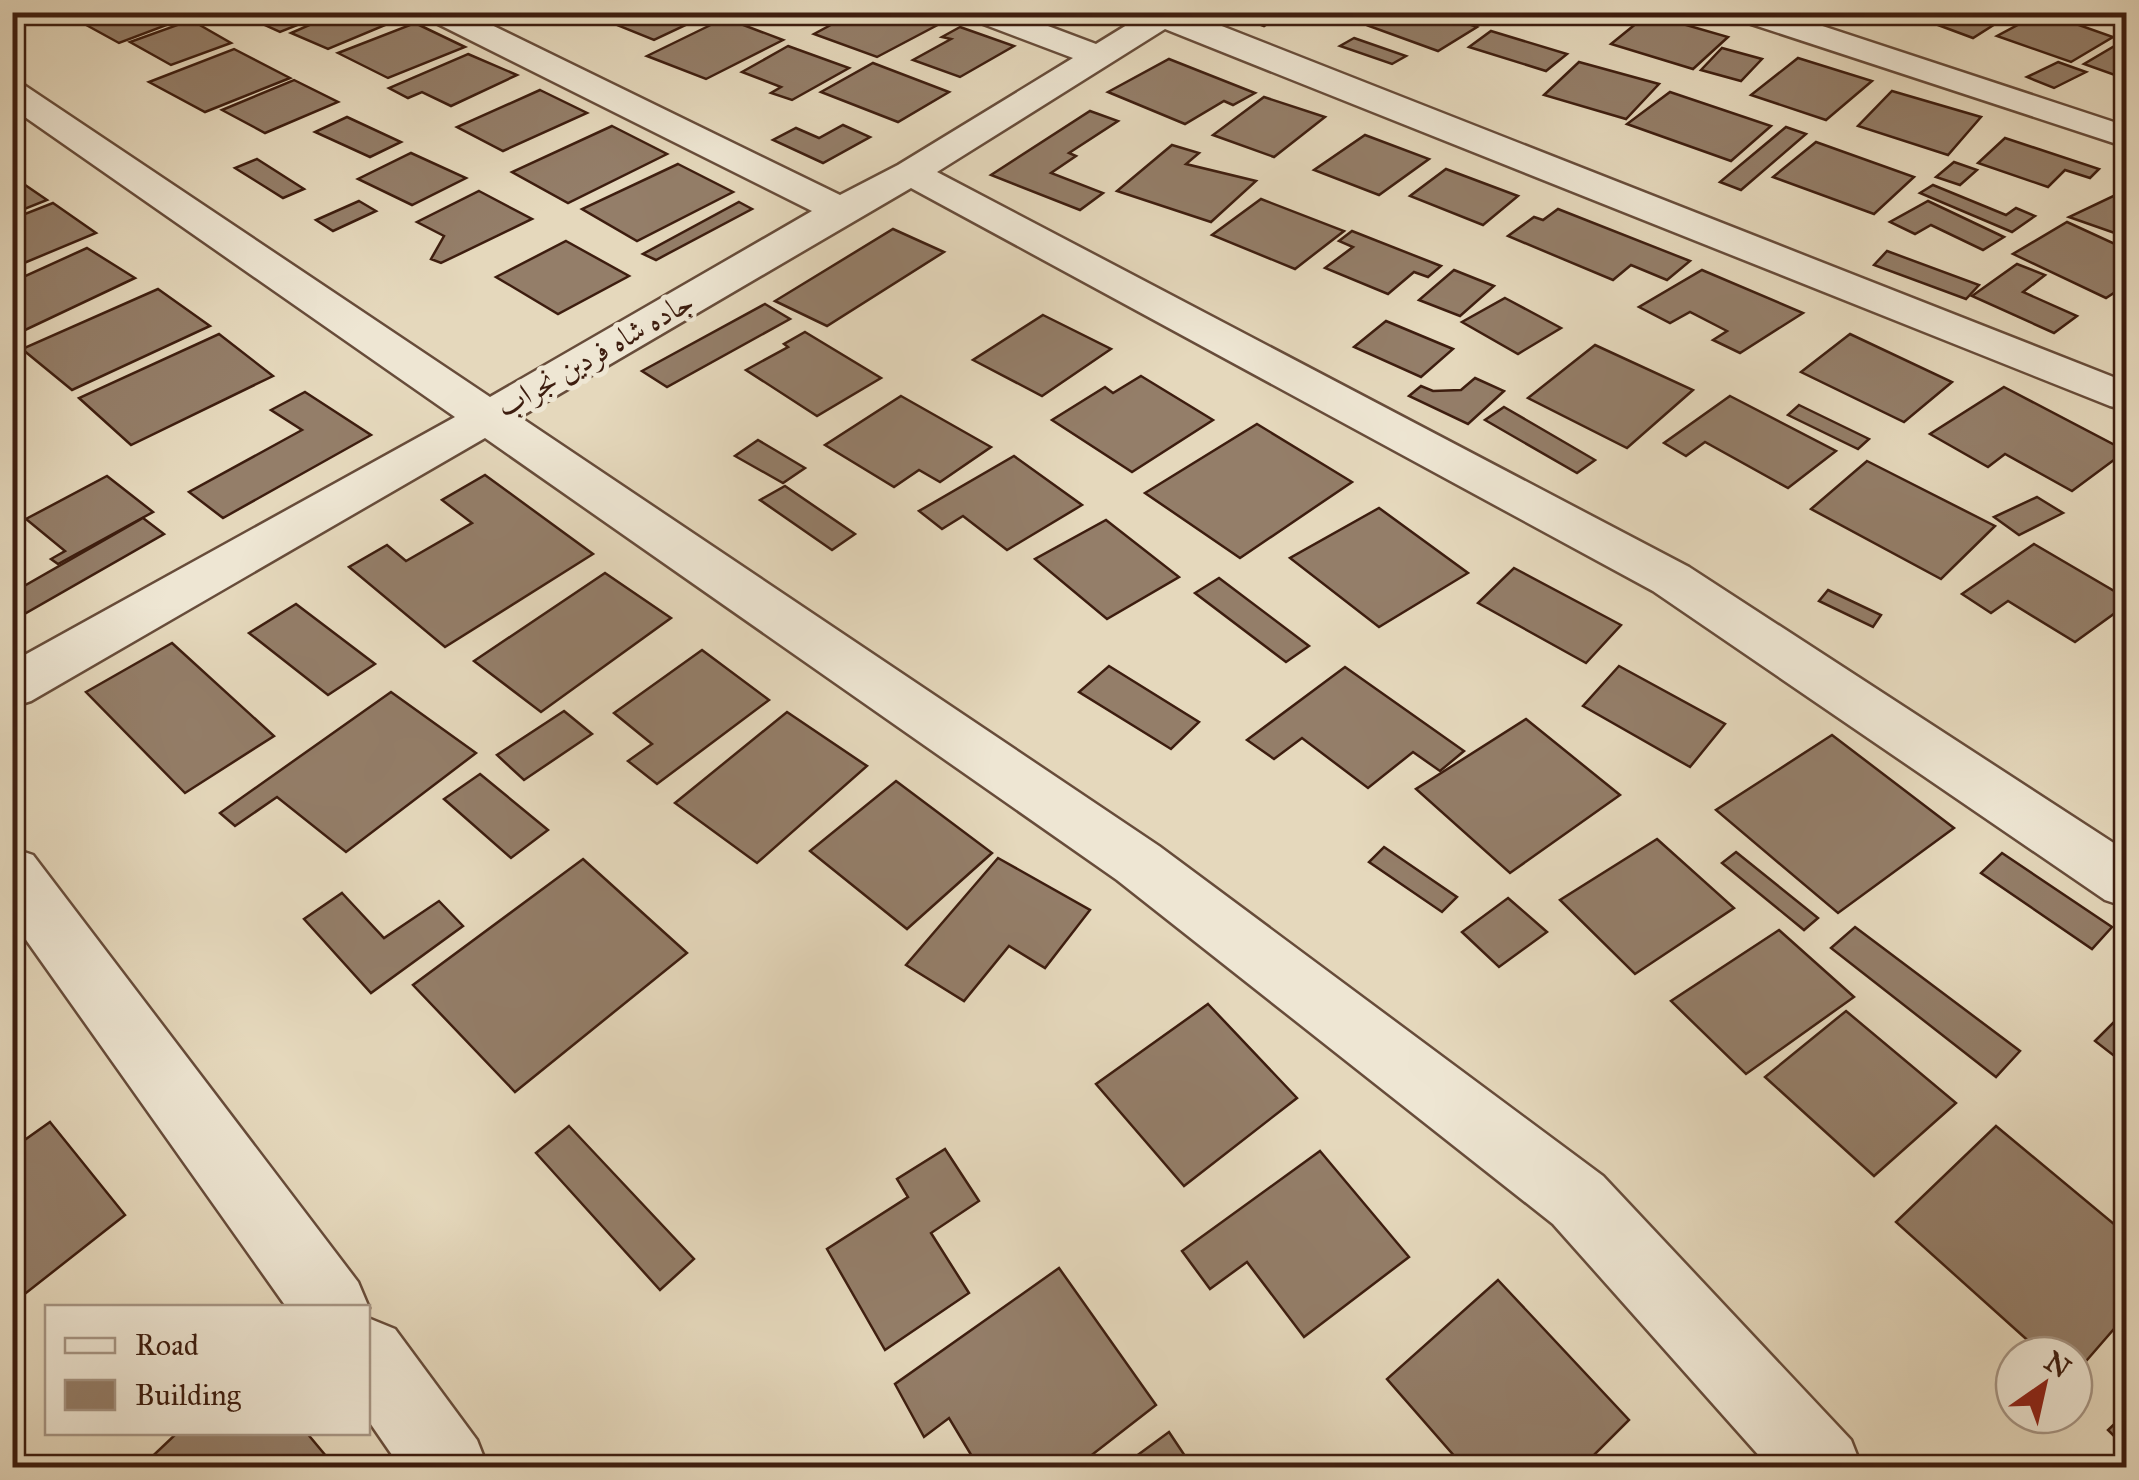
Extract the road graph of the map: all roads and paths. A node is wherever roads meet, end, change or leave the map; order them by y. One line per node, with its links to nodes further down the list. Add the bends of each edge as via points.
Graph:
1 (439, 12): 9 (street)
2 (982, 12): 5 (street)
3 (1748, 12): 7 (street)
4 (1167, 15): 5 (street, جاده شاه فردین نجراب); 10 (street)
5 (1099, 57): 8 (street, جاده شاه فردین نجراب)
6 (12, 92): 11 (street)
7 (2126, 137)
8 (912, 173): 9 (street, جاده شاه فردین نجراب); 14 (street, via 1671,579)
9 (840, 210): 11 (street, جاده شاه فردین نجراب)
10 (2126, 397)
11 (488, 416): 12 (street, جاده شاه فردین نجراب); 18 (street, via 1138,863 1578,1200)
12 (12, 686)
13 (12, 872): 15 (street)
14 (2126, 882)
15 (330, 1305)
16 (370, 1359): 17 (street)
17 (449, 1468)
18 (1823, 1468)

